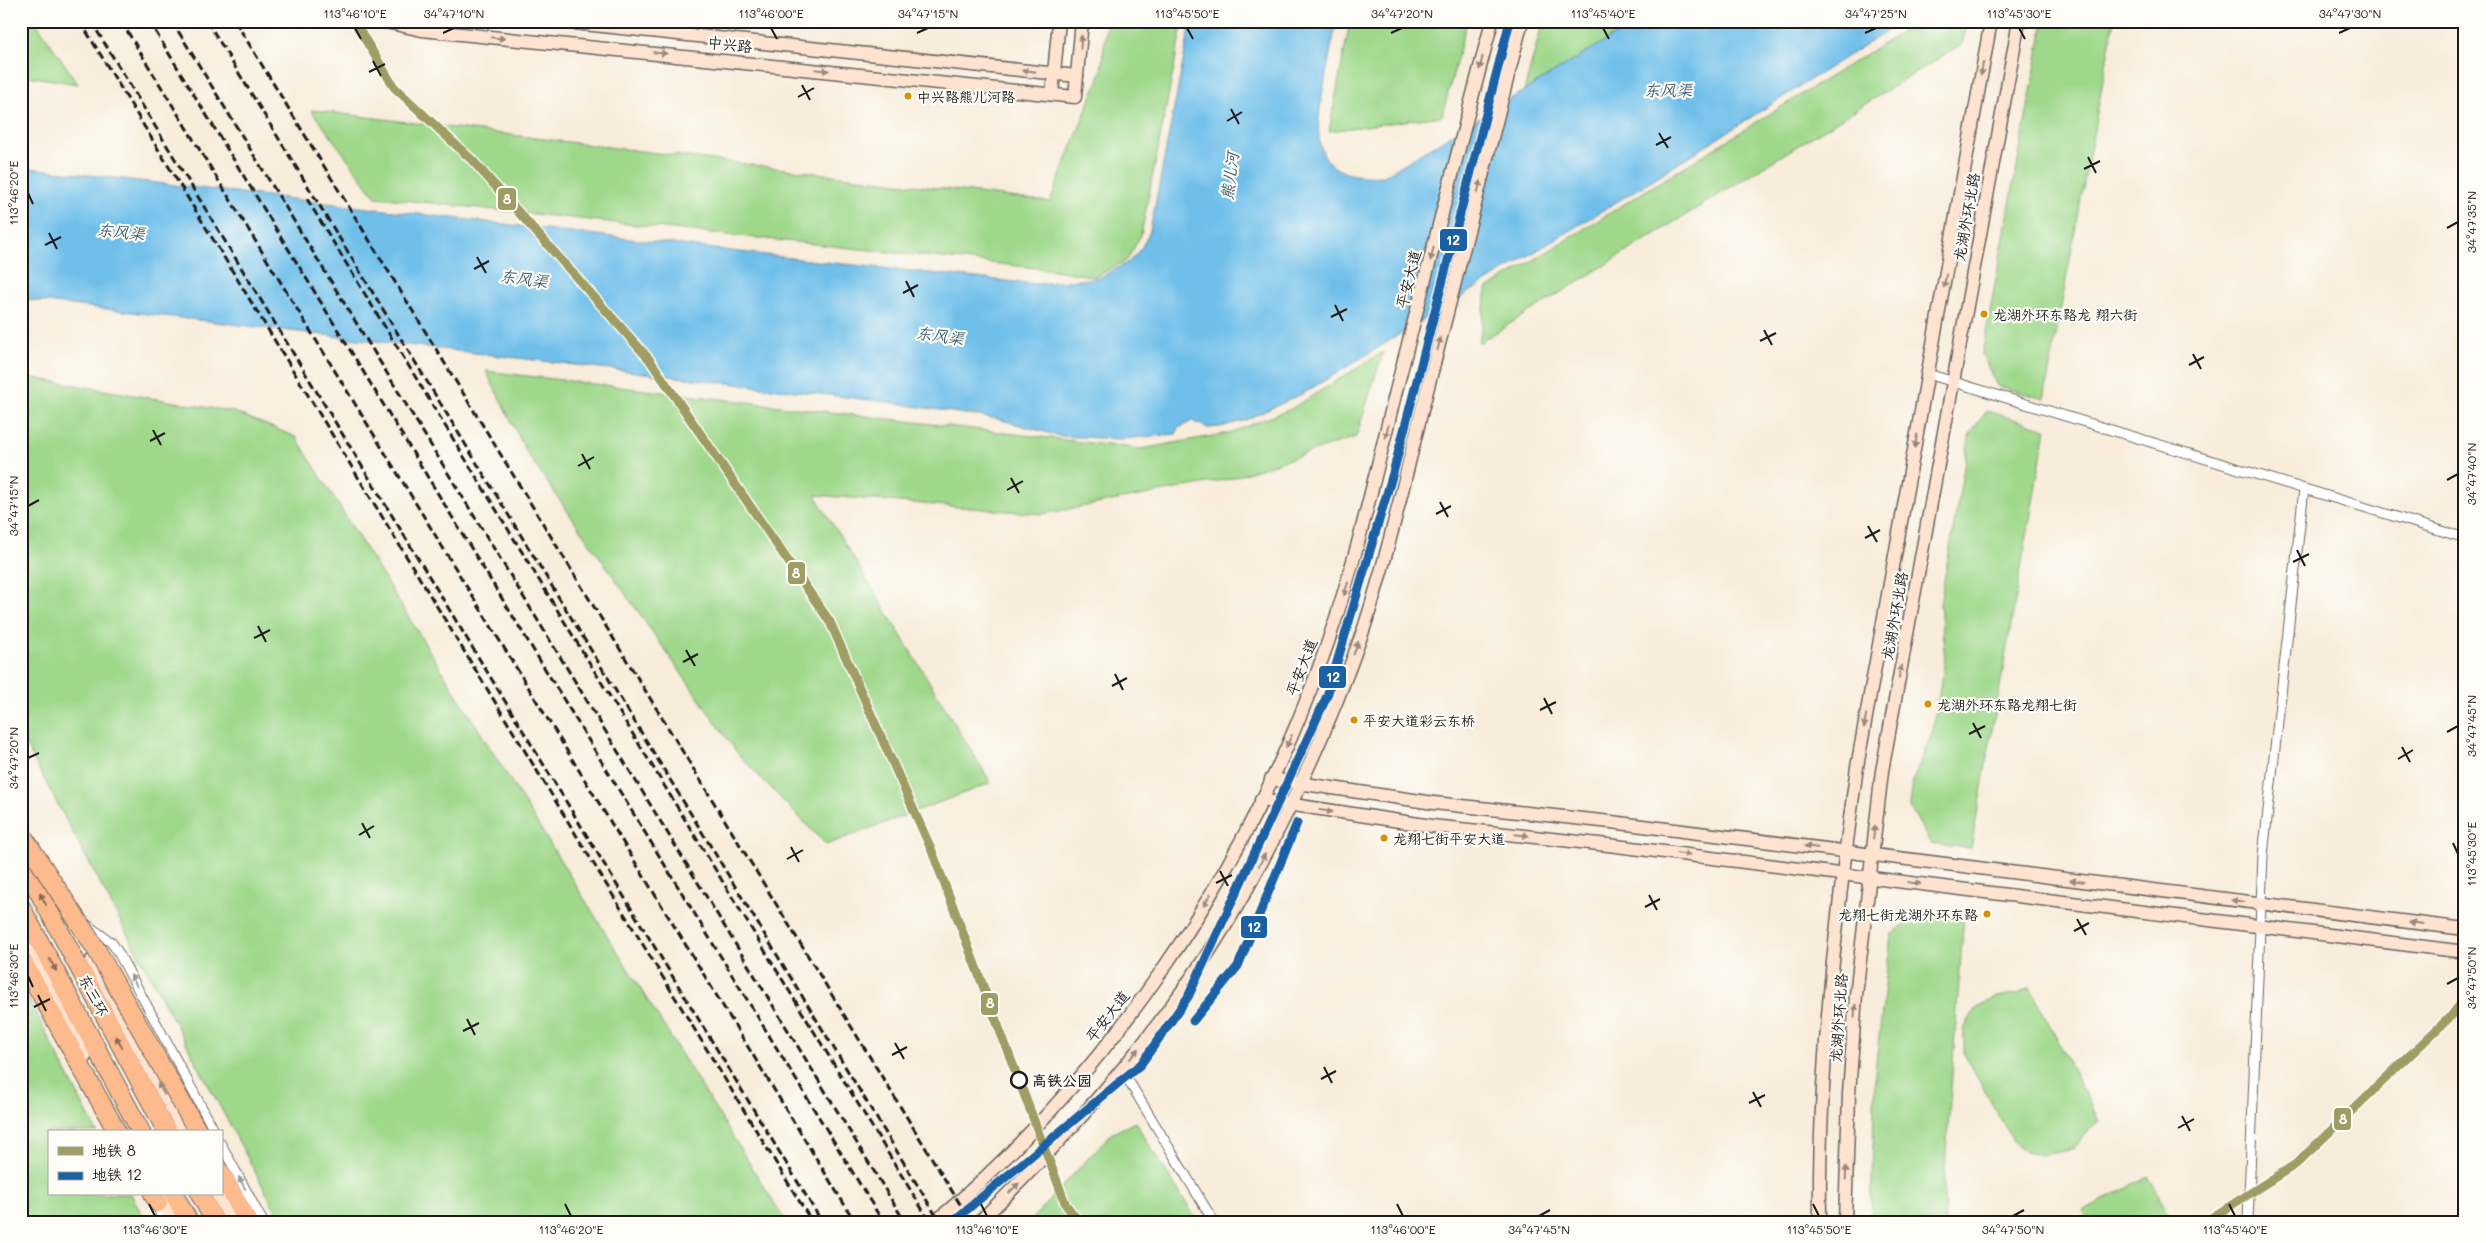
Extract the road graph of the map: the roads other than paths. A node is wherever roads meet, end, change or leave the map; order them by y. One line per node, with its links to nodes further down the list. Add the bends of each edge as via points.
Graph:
1 (381, 21): 11 (main road, 中兴路, one-way to 11, via 422,30)
2 (555, 21): 9 (main road, 中兴路, one-way to 2)
3 (1059, 21): 9 (main road)
4 (1082, 21): 10 (main road, one-way to 4)
5 (1492, 21): 16 (main road, 平安大道, one-way to 16, via 1366,518 1337,618 1317,674)
6 (1522, 21): 17 (main road, one-way to 6, via 1344,684 1394,524)
7 (1991, 21): 12 (main road, 龙湖外环北路, one-way to 12)
8 (2019, 21): 13 (main road, 龙湖外环北路)
9 (1054, 74): 10 (main road, 中兴路); 11 (main road)
10 (1077, 76): 11 (main road, 中兴路, via 1076,97)
11 (1052, 94)
12 (1928, 374): 13 (street); 22 (main road, 龙湖外环北路, one-way to 22, via 1857,767)
13 (1952, 382): 14 (street); 23 (main road, 龙湖外环北路, one-way to 13, via 1882,771)
14 (2304, 489): 15 (street); 27 (street, via 2263,855)
15 (2465, 538)
16 (1271, 779): 17 (main road); 18 (main road, 平安大道)
17 (1300, 784): 19 (main road); 22 (main road, one-way to 17, via 1407,800)
18 (1261, 800): 19 (main road); 56 (main road, 平安大道, one-way to 56, via 1206,901 1133,1011 1081,1075 1024,1136)
19 (1290, 805): 25 (main road, one-way to 25, via 1404,822); 35 (main road, one-way to 19, via 1156,1028 1230,916)
20 (21, 826): 29 (main road)
21 (21, 833): 41 (highway, bridge, via 96,948)
22 (1846, 852): 23 (main road); 25 (main road, 龙湖外环北路)
23 (1871, 855): 26 (main road, 龙湖外环北路); 27 (main road, one-way to 23)
24 (21, 859): 39 (highway, 东三环, one-way to 24)
25 (1842, 874): 26 (main road); 59 (main road, 龙湖外环北路, via 1830,993)
26 (1868, 878): 30 (main road, one-way to 30); 60 (main road, 龙湖外环北路, one-way to 26, via 1850,1074)
27 (2261, 904): 30 (street); 31 (main road, one-way to 27)
28 (21, 907): 38 (highway, 东三环, one-way to 38)
29 (65, 909): 40 (main road, one-way to 29); 42 (street, one-way to 29, via 112,943)
30 (2260, 926): 33 (main road); 61 (street)
31 (2465, 929)
32 (21, 938): 37 (main road)
33 (2465, 952)
34 (21, 958): 36 (highway)
35 (1122, 1070): 57 (main road, one-way to 35, via 1045,1156); 58 (street)
36 (116, 1130)
37 (125, 1130)
38 (140, 1130)
39 (166, 1130)
40 (183, 1130)
41 (197, 1130)
42 (213, 1130)
43 (222, 1146): 55 (street, one-way to 43)
44 (222, 1174): 54 (highway)
45 (156, 1196): 49 (street); 50 (main road)
46 (175, 1196): 51 (highway)
47 (201, 1196): 52 (highway)
48 (218, 1196): 53 (main road)
49 (162, 1222)
50 (174, 1222)
51 (189, 1222)
52 (215, 1222)
53 (232, 1222)
54 (248, 1222)
55 (263, 1222)
56 (935, 1222)
57 (979, 1222)
58 (1214, 1222)
59 (1820, 1222)
60 (1845, 1222)
61 (2248, 1222)

